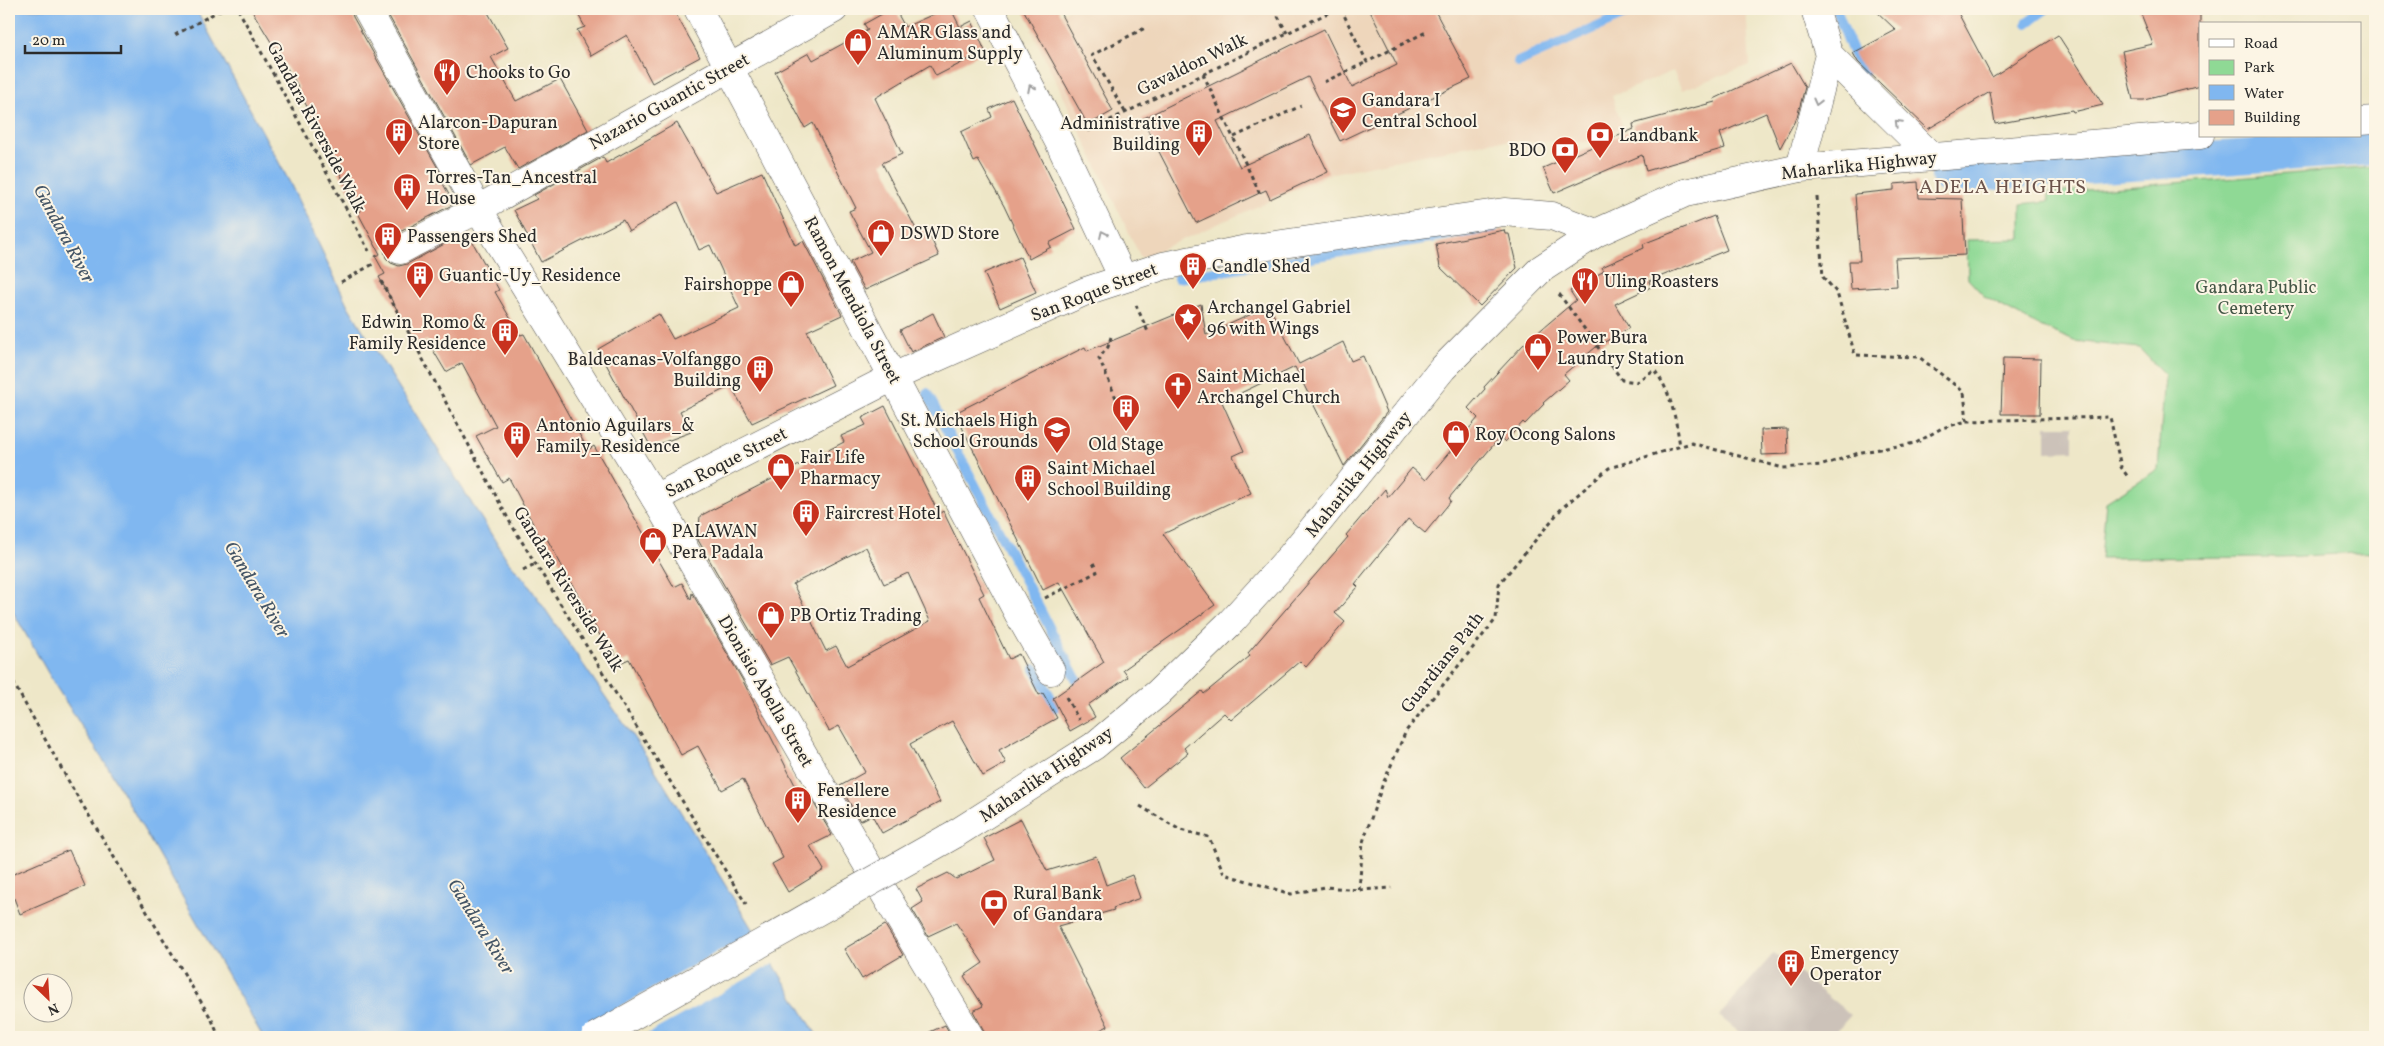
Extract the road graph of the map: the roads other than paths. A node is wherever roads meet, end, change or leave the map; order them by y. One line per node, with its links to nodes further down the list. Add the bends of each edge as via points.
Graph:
1 (367, 9): 13 (main road, Dionisio Abella Street)
2 (698, 9): 7 (main road, Ramon Mendiola Street)
3 (834, 9): 7 (main road, Nazario Guantic Street)
4 (990, 9): 16 (main road, one-way to 4, via 1060,144)
5 (1815, 9): 6 (main road)
6 (1829, 55): 11 (main road, one-way to 6); 12 (main road, one-way to 12)
7 (730, 66): 13 (main road, Nazario Guantic Street); 17 (main road, Ramon Mendiola Street)
8 (2375, 120): 9 (main road)
9 (2362, 121)
10 (2199, 134): 11 (main road, Maharlika Highway)
11 (1932, 157): 12 (main road, Maharlika Highway)
12 (1808, 167): 14 (main road, Maharlika Highway, via 1685,193)
13 (478, 209): 15 (main road, Nazario Guantic Street); 18 (main road, Dionisio Abella Street)
14 (1596, 233): 16 (main road, San Roque Street, via 1552,216 1504,212 1247,250 1163,266); 20 (main road, Maharlika Highway, bridge, via 1541,269 1443,368 1290,558 1231,622 1158,693 1094,746 955,834)
15 (400, 250)
16 (1123, 278): 17 (main road, San Roque Street, via 1086,291)
17 (893, 377): 18 (main road, San Roque Street); 19 (main road, Ramon Mendiola Street)
18 (655, 498): 21 (main road, Dionisio Abella Street)
19 (1051, 671)
20 (595, 1037)
21 (970, 1037)

